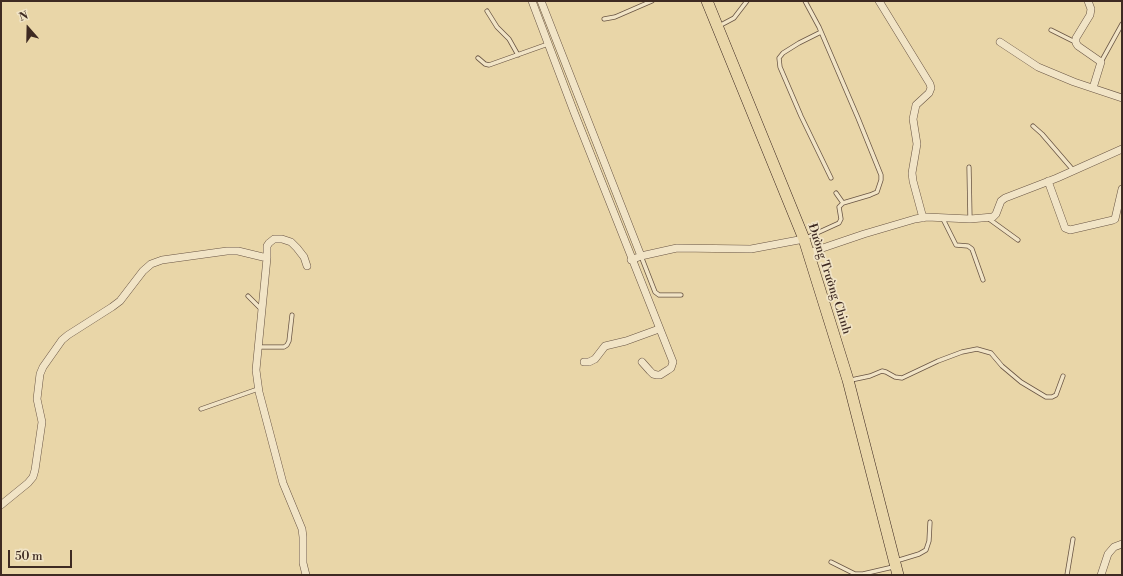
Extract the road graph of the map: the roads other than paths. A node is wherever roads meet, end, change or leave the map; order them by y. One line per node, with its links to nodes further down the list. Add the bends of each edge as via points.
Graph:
1 (532, 1): 17 (street)
2 (541, 1): 23 (street)
3 (652, 1): 10 (lane)
4 (707, 1): 12 (highway, Đường Trường Chinh)
5 (747, 1): 12 (lane, via 734,18)
6 (805, 1): 14 (lane)
7 (879, 1): 33 (street, via 931,88 916,105 913,119 917,144 912,173)
8 (1088, 1): 16 (street, via 1090,14 1076,38)
9 (487, 11): 18 (lane)
10 (604, 19)
11 (1122, 24): 20 (lane)
12 (718, 26): 37 (highway, Đường Trường Chinh)
13 (1051, 30): 16 (lane)
14 (821, 32): 28 (lane, via 799,43 779,58 780,67); 32 (lane, via 881,175 877,192)
15 (1000, 42): 21 (street, via 1038,68)
16 (1076, 43): 20 (street)
17 (548, 44): 18 (lane); 23 (street)
18 (518, 55): 19 (lane, via 489,65)
19 (478, 58)
20 (1101, 62): 21 (street)
21 (1093, 88): 22 (street)
22 (1122, 98)
23 (578, 111): 41 (street); 41 (street)
24 (1033, 126): 27 (lane)
25 (1122, 149): 27 (street)
26 (968, 167): 36 (lane)
27 (1073, 170): 29 (street)
28 (830, 178)
29 (1048, 182): 30 (street, via 1065,228 1070,230 1115,219); 35 (street, via 1005,198 1001,201 996,214)
30 (1122, 189)
31 (836, 193): 32 (lane)
32 (843, 203): 37 (lane, via 839,206 839,223)
33 (923, 218): 34 (street); 39 (street)
34 (943, 218): 36 (street); 43 (lane, via 956,245 972,249)
35 (988, 218): 36 (street); 38 (lane)
36 (970, 219)
37 (804, 239): 39 (highway, Đường Trường Chinh); 41 (street, via 751,249 677,248)
38 (1018, 240)
39 (808, 252): 53 (highway, Đường Trường Chinh)
40 (267, 258): 42 (street, via 268,243 274,239 282,239 291,242 297,248 304,257); 46 (street); 56 (street, via 227,251 162,260 151,264 112,307 62,340 40,374 37,399 42,422 33,477)
41 (637, 258): 44 (lane, via 655,292 659,295); 48 (street)
42 (306, 266)
43 (983, 280)
44 (681, 295)
45 (248, 296): 46 (lane)
46 (262, 310): 49 (street)
47 (292, 315): 49 (lane, via 287,346)
48 (659, 329): 50 (street, via 605,346 595,359); 51 (street, via 673,362 671,368 656,375)
49 (258, 347): 54 (street)
50 (584, 362)
51 (642, 362)
52 (1063, 376): 53 (lane, via 1056,395 1046,397 1021,382 991,353 977,349 938,361 902,378 882,371)
53 (848, 380): 61 (highway, Đường Trường Chinh)
54 (258, 389): 55 (lane); 62 (street, via 286,491 302,529)
55 (201, 409)
56 (1, 505)
57 (930, 522): 61 (lane, via 926,550)
58 (1073, 539): 63 (lane)
59 (1122, 544): 64 (street, via 1114,547 1108,554)
60 (831, 562): 61 (lane, via 854,574)
61 (897, 567)
62 (306, 575)
63 (1067, 575)
64 (1101, 575)

